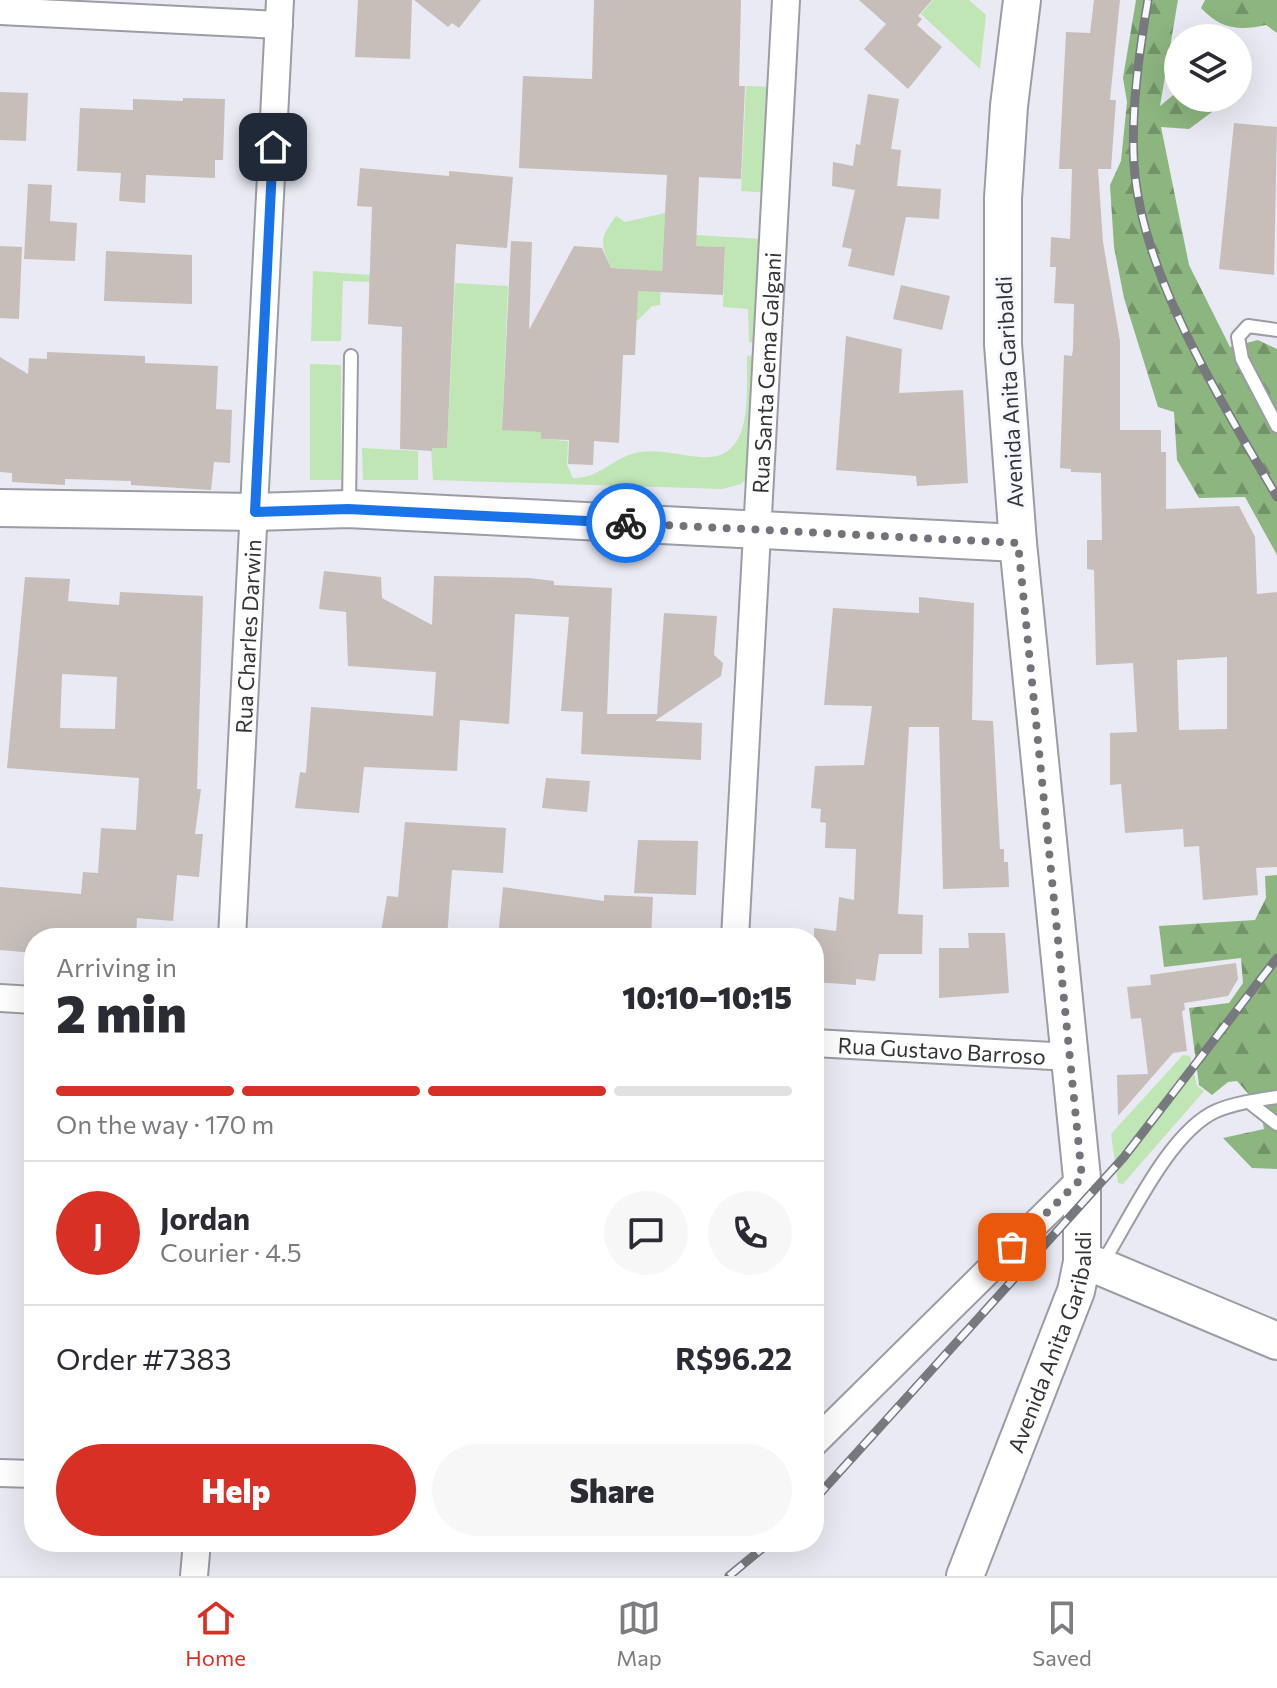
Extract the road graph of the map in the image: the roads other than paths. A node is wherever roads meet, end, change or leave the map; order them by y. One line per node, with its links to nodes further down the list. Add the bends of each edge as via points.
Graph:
1 (786, 0): 11 (street, Rua Santa Gema Galgani)
2 (1022, 0): 12 (main road, Avenida Anita Garibaldi, via 1009,106 1002,279)
3 (0, 11): 4 (street)
4 (280, 13): 10 (street, Rua Charles Darwin)
5 (1277, 330): 7 (lane, via 1248,326 1238,337 1242,359)
6 (351, 356): 9 (lane)
7 (1277, 426)
8 (0, 508): 10 (main road)
9 (348, 509): 10 (main road); 11 (main road)
10 (255, 512): 13 (street, Rua Charles Darwin)
11 (757, 529): 12 (main road); 14 (street, Rua Santa Gema Galgani)
12 (1018, 543): 18 (main road, Avenida Anita Garibaldi)
13 (233, 928)
14 (736, 928)
15 (0, 998): 16 (street)
16 (24, 999)
17 (824, 1044): 18 (street, Rua Gustavo Barroso)
18 (1070, 1057): 22 (main road, Avenida Anita Garibaldi)
19 (1277, 1097): 20 (lane)
20 (1249, 1102): 21 (lane); 23 (lane, via 1216,1111 1194,1126)
21 (1277, 1124)
22 (1082, 1178): 23 (main road, Avenida Anita Garibaldi); 25 (street)
23 (1091, 1264): 24 (main road); 30 (main road, Avenida Anita Garibaldi)
24 (1277, 1341)
25 (824, 1433)
26 (0, 1473): 27 (street)
27 (24, 1474)
28 (196, 1552): 29 (street)
29 (194, 1576)
30 (965, 1576)

